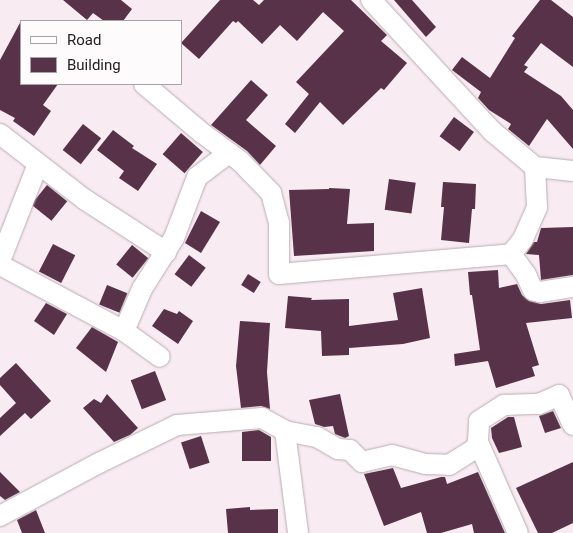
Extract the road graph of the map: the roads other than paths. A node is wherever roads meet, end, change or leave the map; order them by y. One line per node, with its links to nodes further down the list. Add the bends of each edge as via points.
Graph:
1 (371, 0): 6 (street, via 493,132)
2 (145, 85): 4 (street)
3 (0, 134): 5 (street)
4 (229, 153): 8 (street, via 197,177); 9 (street, via 271,193 279,222 279,274)
5 (38, 164): 8 (street, via 84,199); 10 (street)
6 (535, 167): 7 (street); 9 (street, via 537,207 523,239)
7 (573, 171)
8 (166, 252): 13 (street, via 142,289)
9 (511, 254): 12 (street, via 533,290 540,292)
10 (0, 260)
11 (0, 265): 13 (street)
12 (573, 287)
13 (124, 331): 14 (street)
14 (160, 357)
15 (573, 425): 17 (street, via 560,395 539,404 504,405 479,421)
16 (285, 431): 17 (street, via 317,437 338,449 350,450 362,462 392,455 425,464 449,465 475,449); 18 (street, via 262,418 177,425); 19 (street)
17 (478, 442): 20 (street)
18 (0, 516)
19 (298, 533)
20 (518, 533)

